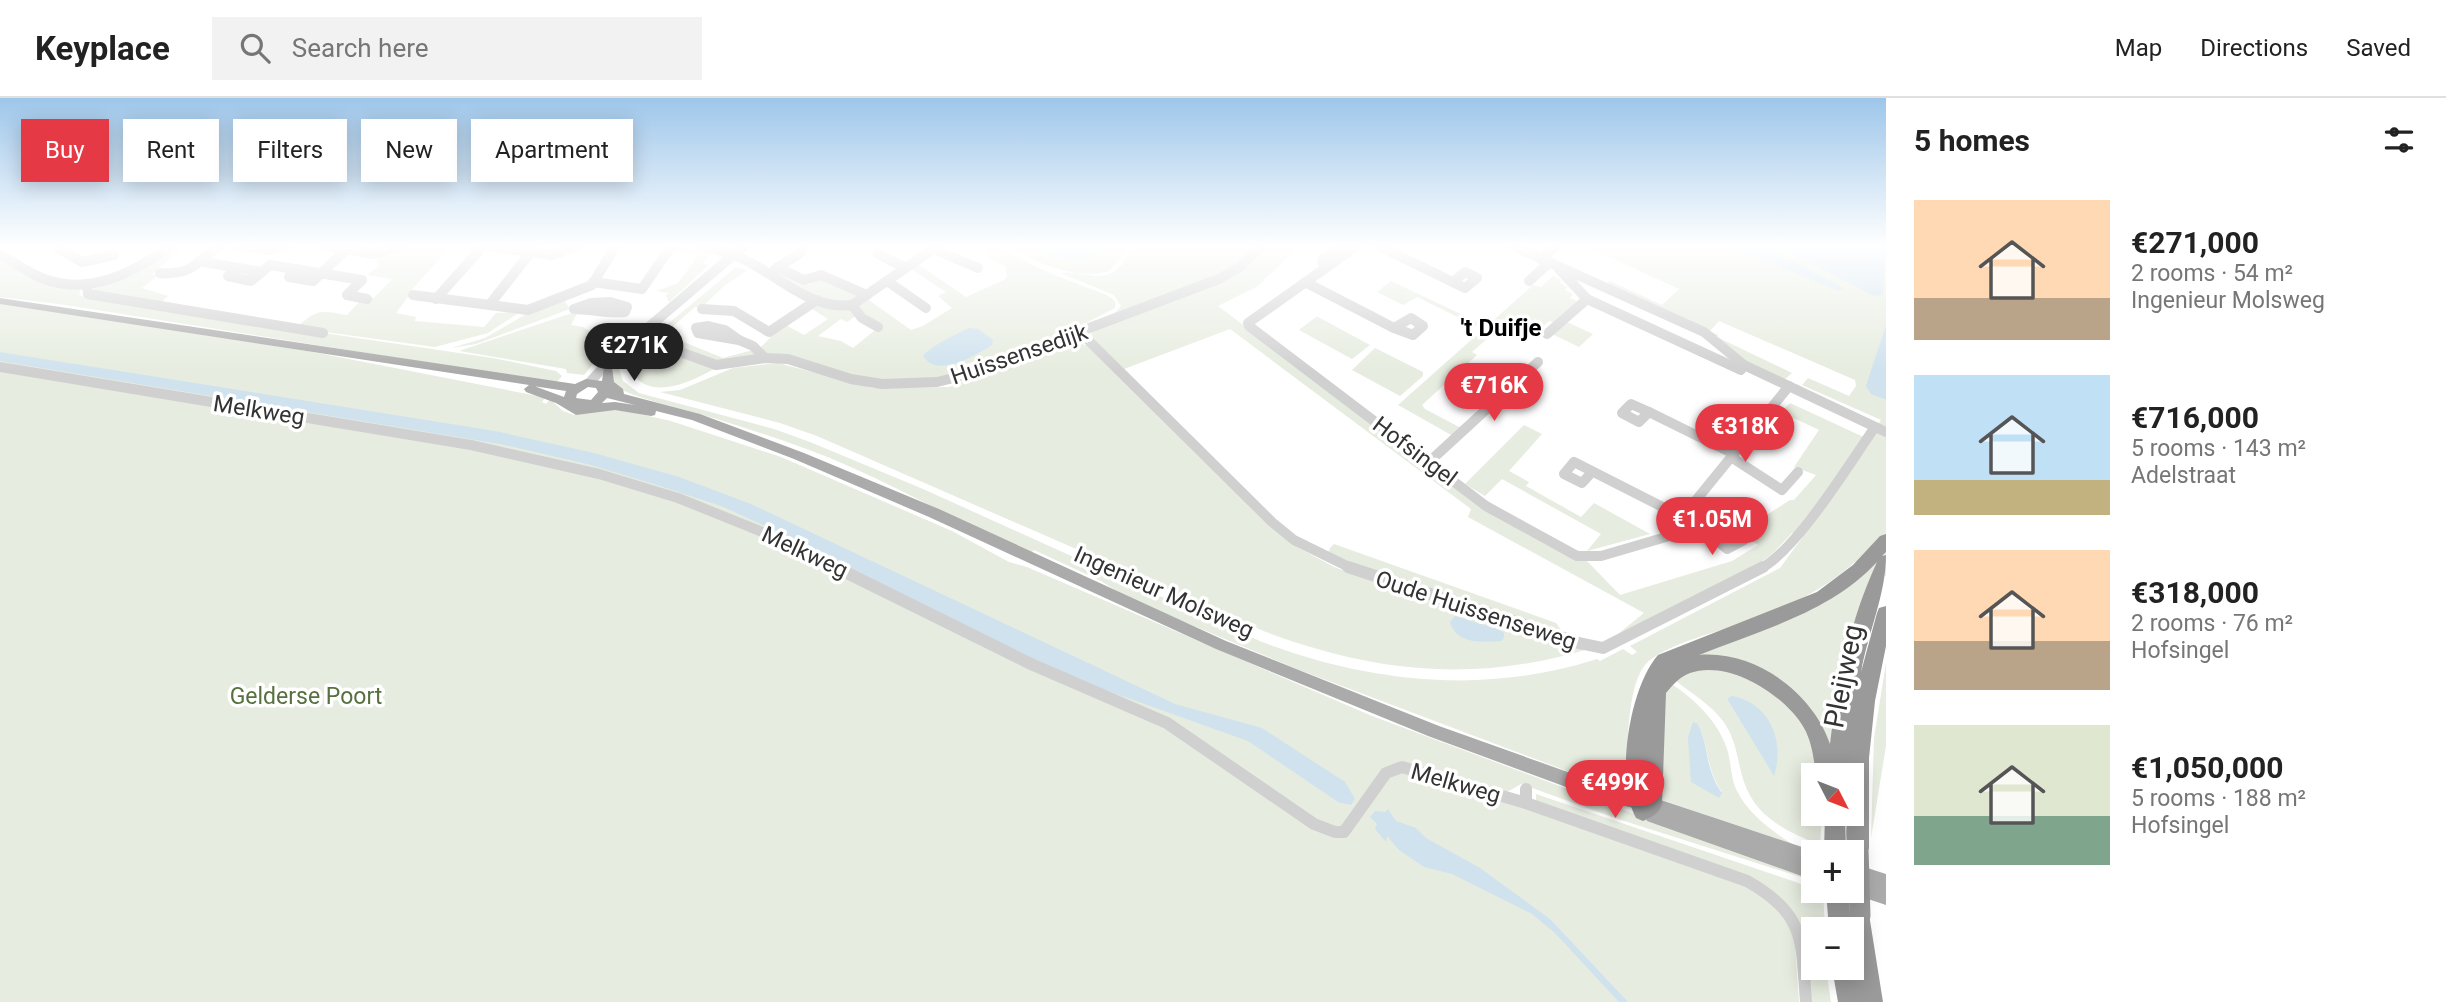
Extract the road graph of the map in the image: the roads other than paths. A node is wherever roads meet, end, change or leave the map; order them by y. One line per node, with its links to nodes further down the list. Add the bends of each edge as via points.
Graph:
1 (87, 287): 33 (street, via 88,294)
2 (355, 287): 21 (street, via 347,295)
3 (446, 287): 22 (street)
4 (503, 287): 26 (street)
5 (587, 287): 20 (street)
6 (696, 287): 36 (street)
7 (792, 287): 25 (street)
8 (849, 287): 19 (street)
9 (878, 287): 19 (street)
10 (896, 287): 28 (street)
11 (1198, 287): 34 (street, Huissensedijk)
12 (1298, 287): 56 (street, Hofsingel, via 1249,326)
13 (1315, 287): 32 (street)
14 (1574, 287): 17 (street)
15 (1579, 287): 17 (street)
16 (1605, 287): 38 (street, via 1704,332)
17 (1577, 290): 23 (street)
18 (413, 295): 22 (street)
19 (867, 295): 27 (street)
20 (566, 297): 26 (street, via 528,310); 29 (street)
21 (367, 299)
22 (436, 299): 26 (street)
23 (1587, 299): 35 (street); 39 (street)
24 (0, 300): 45 (main road)
25 (817, 300): 27 (street, via 832,307); 30 (street, via 769,332 734,311)
26 (490, 304)
27 (852, 305): 31 (street)
28 (926, 308)
29 (574, 309): 29 (street, via 620,315 627,307 610,302)
30 (702, 309)
31 (878, 327)
32 (1394, 328)
33 (323, 333)
34 (1081, 333): 41 (street, Huissensedijk, via 937,382 883,384 788,359); 52 (street, Oude Huissenseweg, via 1272,522 1305,547 1382,580 1603,648 1774,562)
35 (1548, 334)
36 (639, 337): 40 (street); 41 (street, Huissensedijk, via 716,365)
37 (740, 341): 41 (street)
38 (1720, 345): 39 (street); 46 (street, via 1744,365)
39 (1696, 349): 46 (street)
40 (622, 352): 44 (street); 48 (street, via 610,360)
41 (765, 358)
42 (1538, 362): 56 (street)
43 (0, 367): 69 (street, Melkweg, via 498,450 678,498 776,538 1031,664 1167,723 1314,824 1335,832 1344,832 1394,768)
44 (608, 370): 48 (street); 50 (main road, via 608,383 615,390)
45 (463, 373): 47 (main road); 49 (main road)
46 (1787, 388): 52 (street); 55 (street, Hofsingel)
47 (530, 389): 49 (main road); 50 (main road, via 576,411)
48 (598, 390): 49 (main road); 49 (main road, Ingenieur Molsweg, via 582,405 572,402); 50 (main road, Ingenieur Molsweg)
49 (572, 392)
50 (653, 408): 70 (main road, Ingenieur Molsweg, via 799,456 1326,689)
51 (1648, 412): 55 (street)
52 (1873, 430): 53 (street); 54 (street)
53 (1886, 432)
54 (1886, 439)
55 (1732, 455): 58 (street, via 1782,490); 59 (street, Hofsingel)
56 (1429, 462): 59 (street, Hofsingel, via 1486,506 1577,556 1601,556 1665,537)
57 (1592, 471): 59 (street)
58 (1798, 472)
59 (1681, 518): 60 (street, via 1700,526 1727,549)
60 (1744, 540)
61 (1886, 541): 70 (highway, via 1860,570 1823,597 1677,655 1658,667 1643,702)
62 (1886, 562): 67 (highway, Pleijweg, via 1862,626)
63 (1886, 613): 65 (highway, Pleijweg)
64 (1886, 648): 65 (highway)
65 (1868, 674): 77 (highway, Pleijweg, bridge, via 1855,782 1858,848)
66 (1824, 763): 70 (highway, via 1808,717 1776,685 1736,667 1685,665 1656,691)
67 (1838, 763)
68 (1526, 789): 69 (street, Melkweg)
69 (1526, 803): 79 (street, Melkweg, via 1734,876 1771,894 1797,923)
70 (1644, 805): 71 (main road, Ingenieur Molsweg); 72 (main road, Ingenieur Molsweg)
71 (1801, 855)
72 (1801, 867)
73 (1864, 875): 74 (main road)
74 (1886, 883)
75 (1864, 889): 76 (main road)
76 (1886, 897)
77 (1844, 911): 81 (highway, Pleijweg)
78 (1846, 980): 80 (highway)
79 (1806, 1002)
80 (1850, 1002)
81 (1871, 1002)

